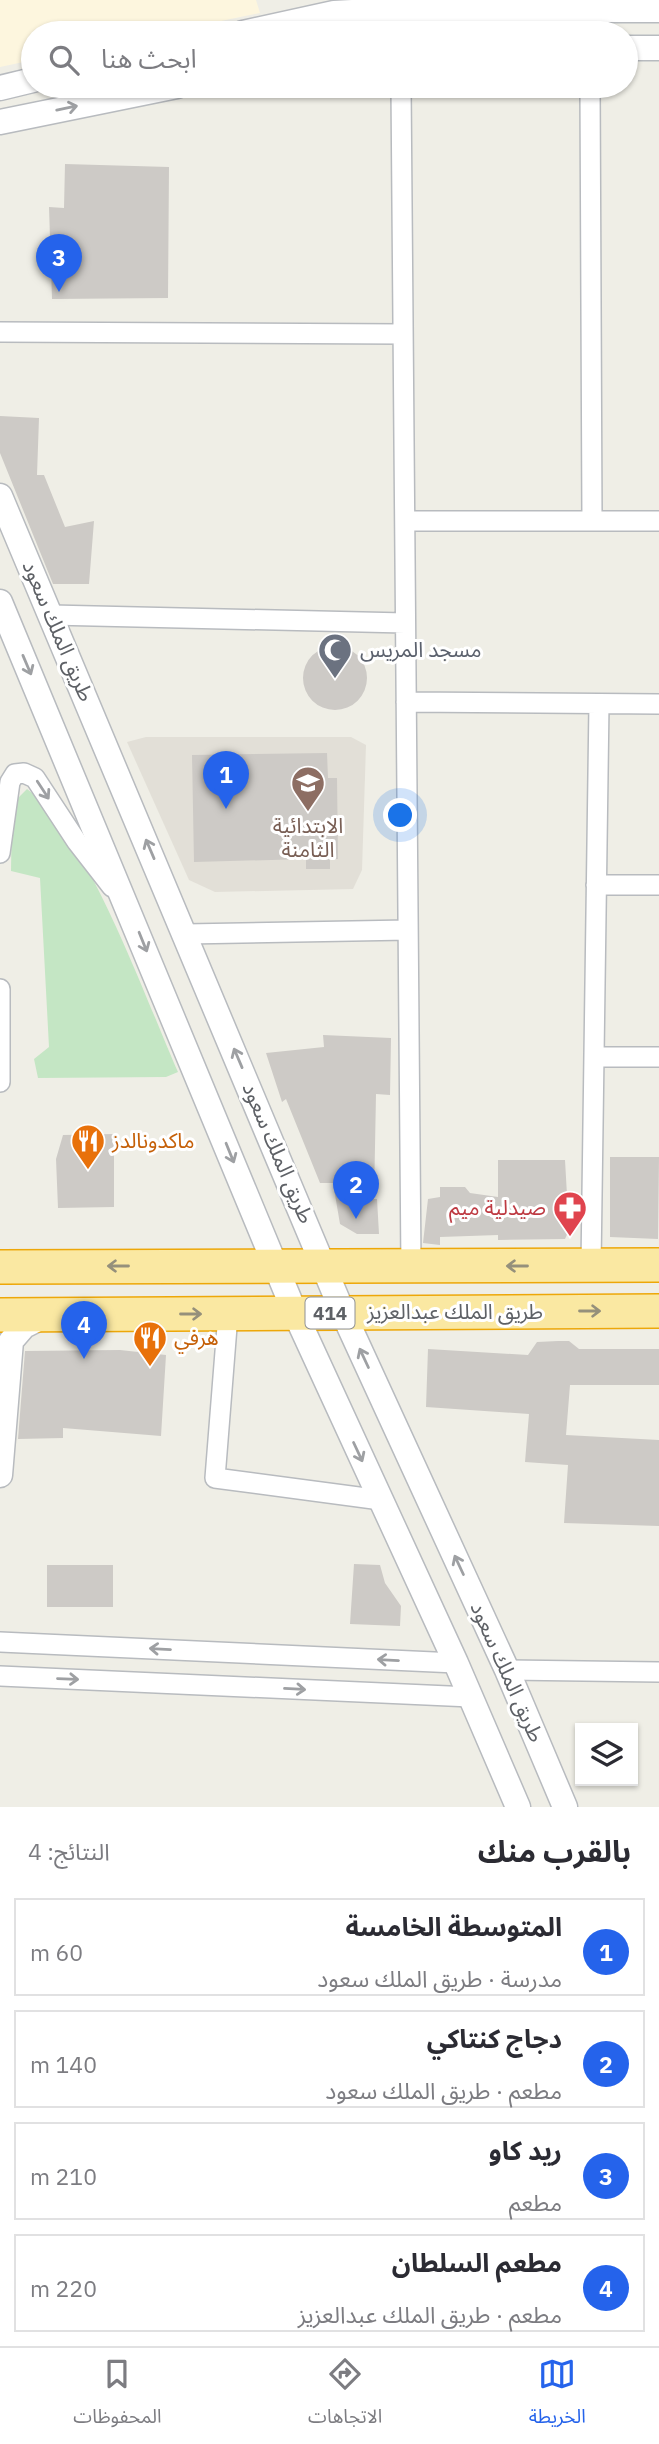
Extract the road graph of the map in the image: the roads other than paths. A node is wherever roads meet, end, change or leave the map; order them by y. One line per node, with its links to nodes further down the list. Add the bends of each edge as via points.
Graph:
1 (463, 5): 2 (street); 4 (street, via 334,13)
2 (497, 5): 3 (street)
3 (659, 10)
4 (298, 21)
5 (638, 48): 6 (street)
6 (659, 48)
7 (21, 83): 8 (street)
8 (0, 88)
9 (118, 98): 12 (street, one-way to 9)
10 (401, 98): 14 (street)
11 (590, 98): 17 (street)
12 (0, 122)
13 (0, 332): 14 (street)
14 (403, 334): 16 (street)
15 (0, 496): 20 (street, طريق الملك سعود)
16 (405, 521): 17 (street); 21 (street)
17 (592, 521): 18 (street)
18 (659, 521)
19 (0, 602): 26 (street, طريق الملك سعود, one-way to 26)
20 (51, 615): 21 (street); 22 (street, طريق الملك سعود)
21 (405, 623): 23 (street)
22 (88, 702): 26 (street); 32 (street, طريق الملك سعود, one-way to 22)
23 (406, 702): 24 (street); 31 (street)
24 (599, 704): 25 (street); 28 (street)
25 (659, 704)
26 (51, 720): 30 (street, طريق الملك سعود)
27 (0, 853): 30 (street, one-way to 30, via 10,782 15,774 29,774)
28 (596, 884): 29 (street); 35 (street)
29 (659, 885)
30 (129, 908): 41 (street, طريق الملك سعود, one-way to 41)
31 (408, 930): 32 (street); 43 (street)
32 (186, 933): 42 (street, طريق الملك سعود, one-way to 32)
33 (0, 989): 34 (street)
34 (0, 997): 37 (street)
35 (594, 1057): 36 (street); 39 (street)
36 (659, 1057)
37 (0, 1082)
38 (0, 1256): 44 (street)
39 (591, 1265): 40 (highway, 414); 43 (highway, 414, one-way to 43)
40 (659, 1265)
41 (277, 1266): 42 (highway, 414); 44 (highway, 414, one-way to 44); 46 (street, طريق الملك سعود)
42 (326, 1266): 43 (highway, 414); 47 (street, طريق الملك سعود)
43 (411, 1266)
44 (0, 1267)
45 (659, 1311): 47 (highway, طريق الملك عبدالعزيز / 414, one-way to 45)
46 (295, 1313): 47 (highway, طريق الملك عبدالعزيز / 414); 48 (highway, طريق الملك عبدالعزيز / 414); 52 (street, طريق الملك سعود, one-way to 52)
47 (343, 1313): 55 (street, طريق الملك سعود, one-way to 47)
48 (228, 1314): 50 (highway, طريق الملك عبدالعزيز / 414, one-way to 48); 52 (street, via 215,1478)
49 (0, 1315): 50 (highway, طريق الملك عبدالعزيز / 414)
50 (46, 1315): 51 (street, via 24,1326 11,1341)
51 (0, 1475)
52 (381, 1500): 54 (street, طريق الملك سعود)
53 (0, 1642): 54 (street, one-way to 53)
54 (456, 1663): 58 (street, طريق الملك سعود)
55 (507, 1670): 56 (street); 60 (street, طريق الملك سعود)
56 (659, 1672)
57 (0, 1676): 58 (street, one-way to 58)
58 (471, 1697): 59 (street, طريق الملك سعود)
59 (518, 1807)
60 (565, 1807)

